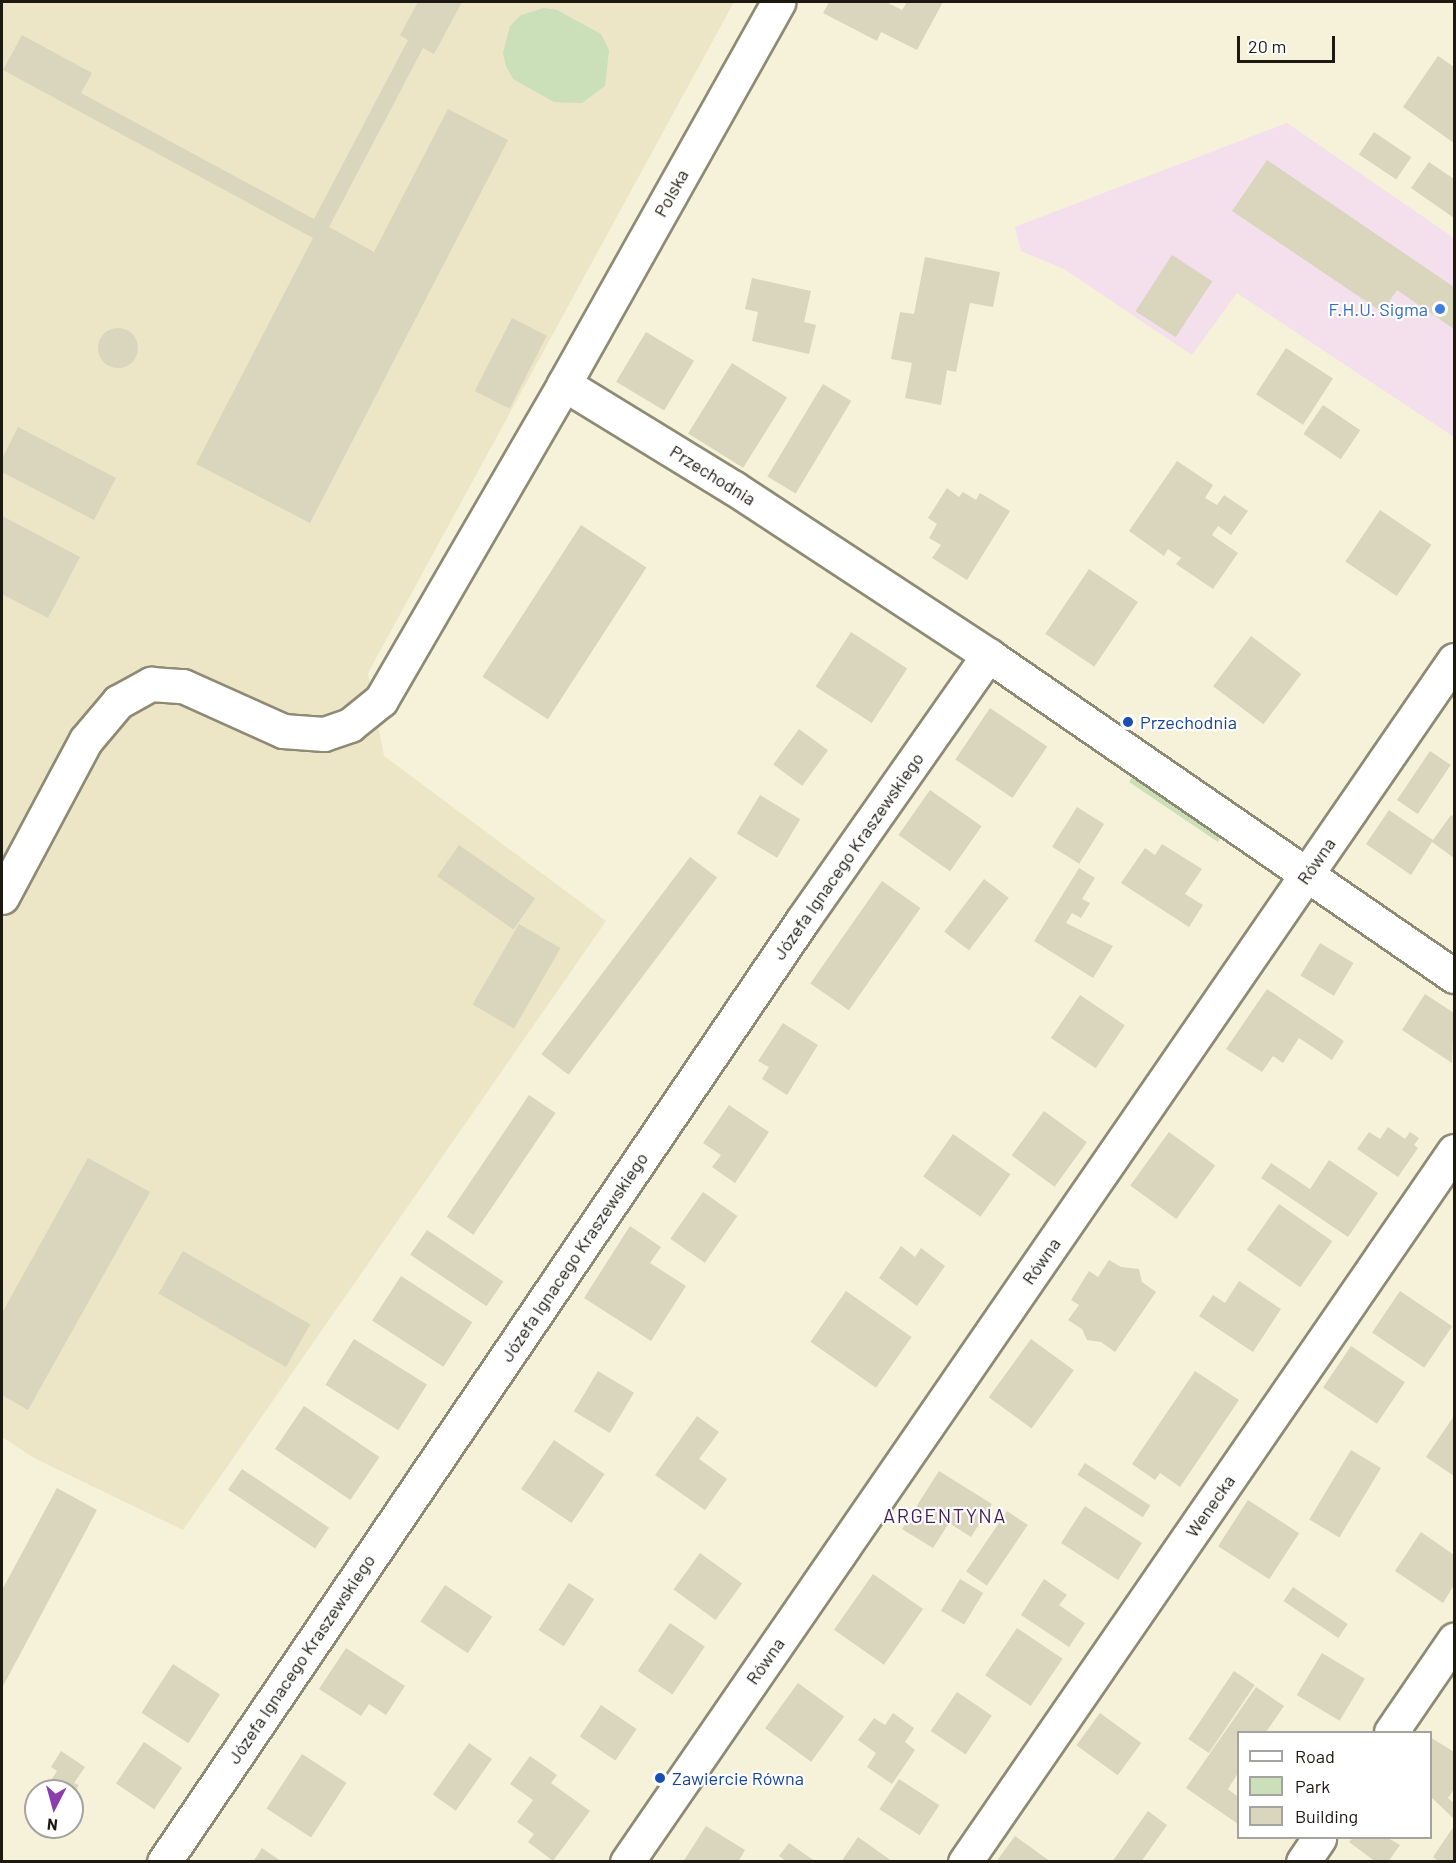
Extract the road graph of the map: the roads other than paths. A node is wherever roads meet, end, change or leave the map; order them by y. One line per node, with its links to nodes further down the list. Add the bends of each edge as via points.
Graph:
1 (778, 2): 2 (street, Polska)
2 (564, 384): 3 (street, Przechodnia, via 734,488); 6 (street, Polska, via 381,700 350,725 324,734 283,731 183,686 151,684 118,702 86,740)
3 (988, 655): 5 (street, Przechodnia); 12 (street, Józefa Ignacego Kraszewskiego, via 802,921)
4 (1455, 660): 5 (street, Równa)
5 (1306, 874): 7 (street, Przechodnia); 13 (street, Równa)
6 (2, 897)
7 (1455, 976)
8 (1455, 1151): 14 (street, Wenecka)
9 (1455, 1640): 10 (street)
10 (1392, 1731)
11 (1318, 1839): 15 (street)
12 (164, 1862)
13 (627, 1862)
14 (964, 1862)
15 (1303, 1862)

